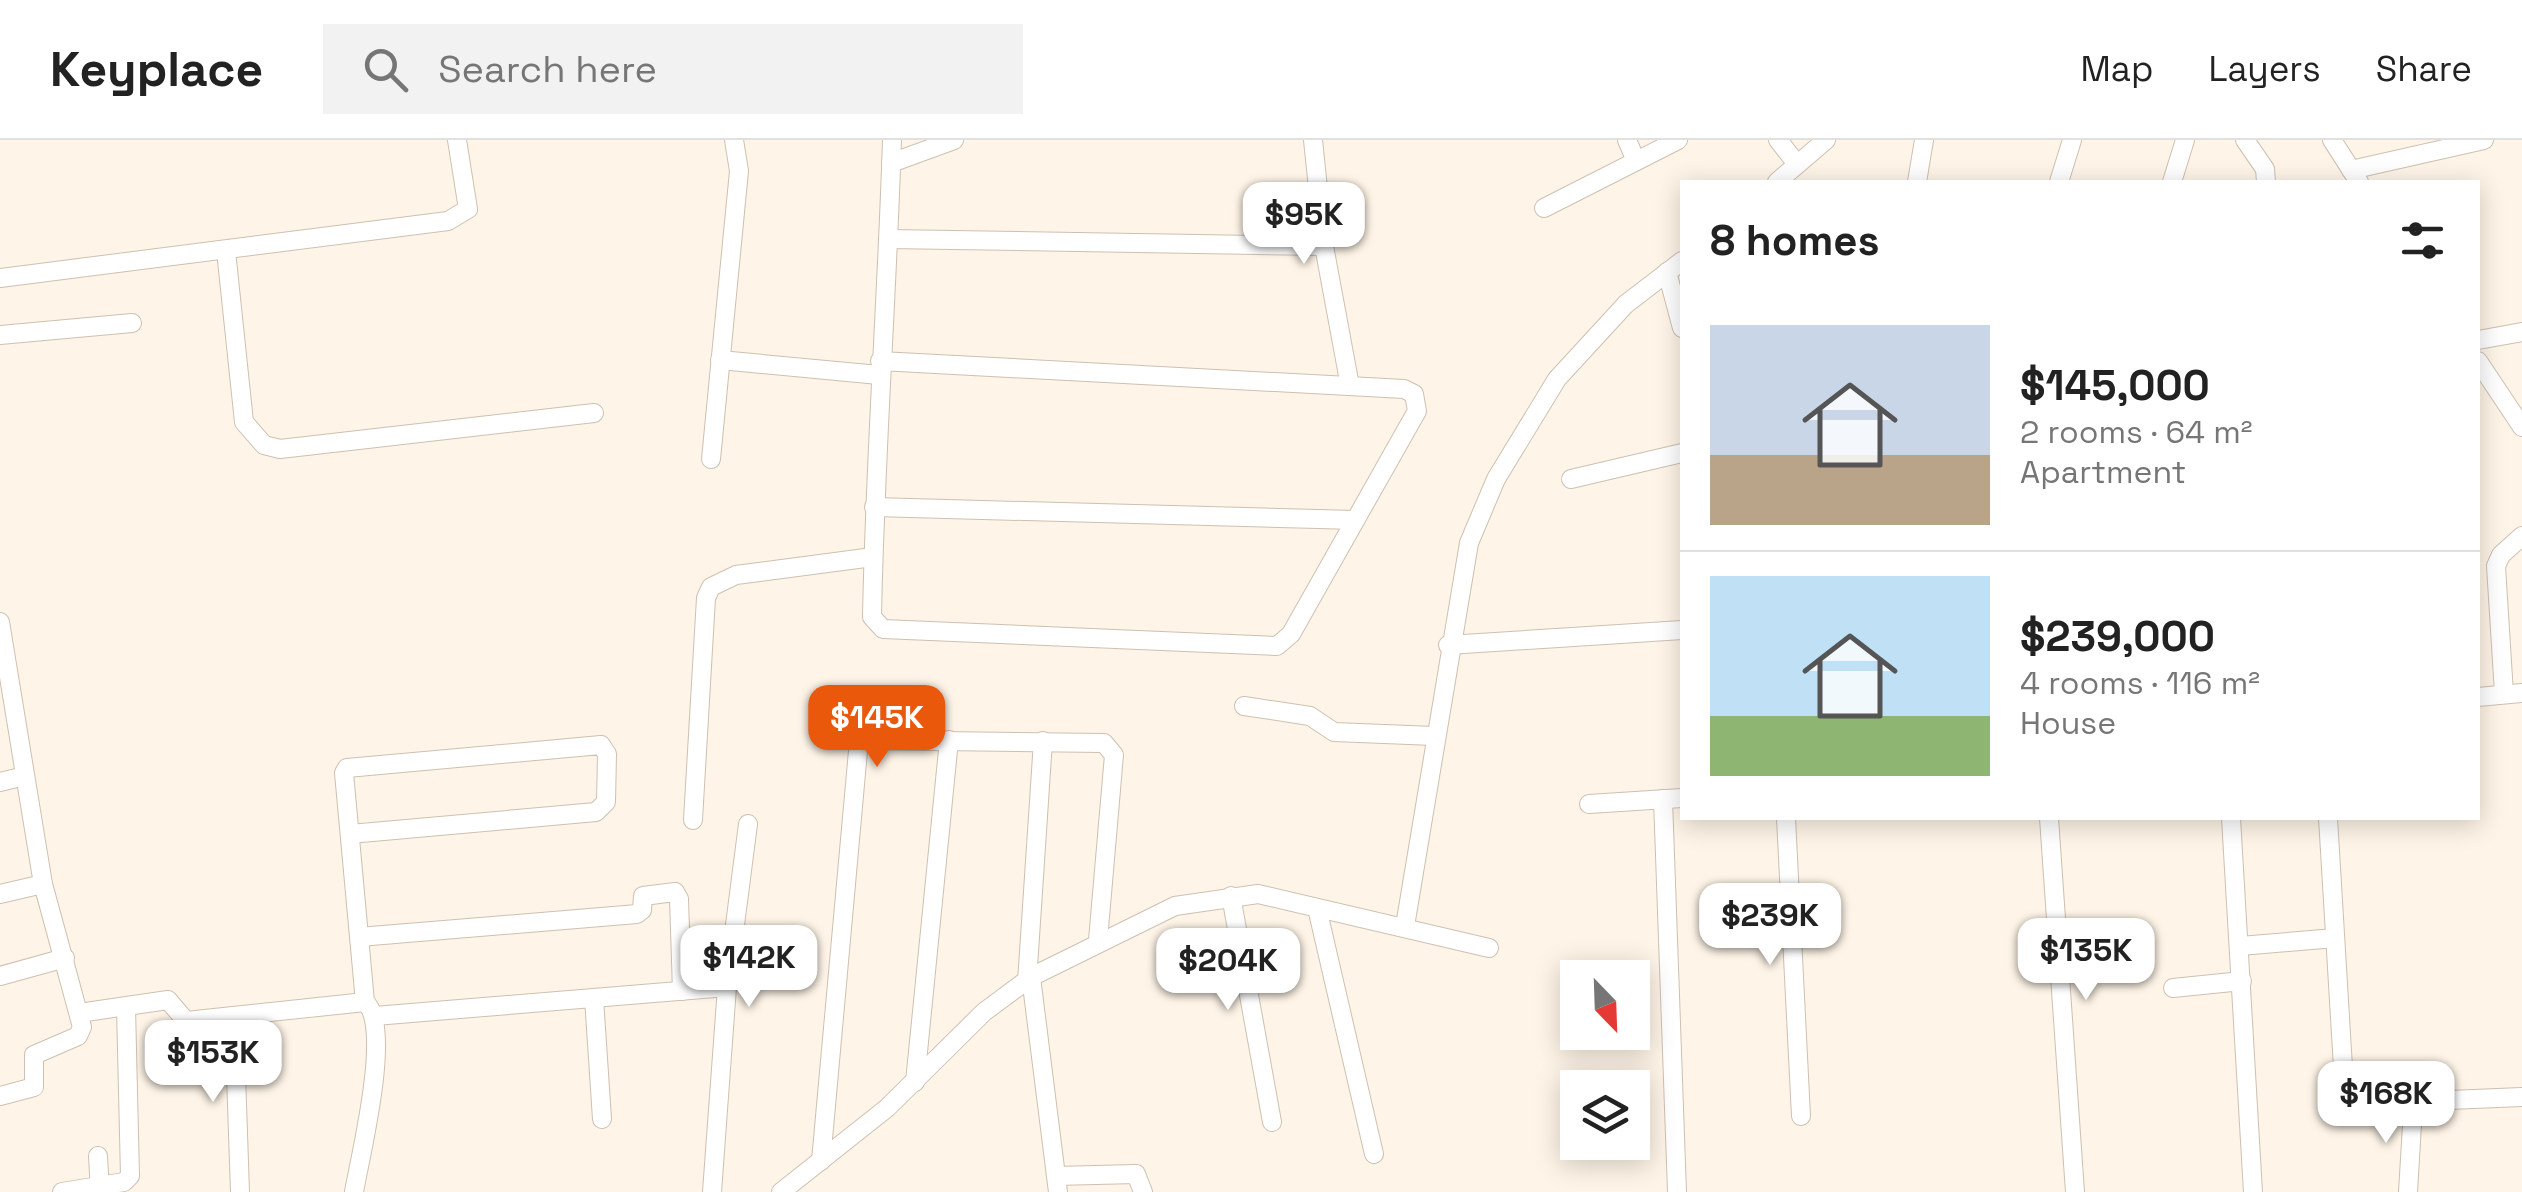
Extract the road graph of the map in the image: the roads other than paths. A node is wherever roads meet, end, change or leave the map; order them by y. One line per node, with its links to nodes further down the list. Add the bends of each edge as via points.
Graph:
1 (458, 140): 29 (street, via 468,209 448,220)
2 (734, 140): 37 (street, via 739,171)
3 (892, 140): 18 (street)
4 (954, 140): 18 (street)
5 (1313, 140): 28 (street)
6 (1626, 140): 17 (street)
7 (1678, 140): 17 (street)
8 (1778, 140): 19 (street)
9 (1826, 140): 19 (street)
10 (1924, 140): 22 (street)
11 (2051, 140): 16 (street)
12 (2185, 140): 24 (street)
13 (2246, 140): 25 (street)
14 (2332, 140): 20 (street)
15 (2484, 140): 20 (street)
16 (2071, 142): 23 (street)
17 (1636, 161): 26 (street)
18 (891, 162): 27 (street)
19 (1798, 164): 21 (street)
20 (2355, 176)
21 (1779, 180)
22 (1917, 180)
23 (2060, 180)
24 (2173, 180)
25 (2266, 180)
26 (1544, 208)
27 (888, 238): 28 (street); 39 (street)
28 (1324, 246): 40 (street)
29 (226, 251): 31 (street); 41 (street, via 244,422 264,445 280,449)
30 (1675, 266): 32 (street); 52 (street, via 1591,341 1529,422 1469,543)
31 (0, 278)
32 (1680, 310)
33 (132, 323): 35 (street)
34 (2522, 332): 36 (street)
35 (0, 336)
36 (2480, 340)
37 (720, 360): 39 (street); 44 (street)
38 (2480, 364): 42 (street)
39 (880, 368): 40 (street); 46 (street)
40 (1350, 386): 47 (street, via 1404,389 1417,400 1417,411)
41 (594, 413)
42 (2522, 427)
43 (1680, 454): 45 (street)
44 (712, 460)
45 (1571, 479)
46 (874, 507): 47 (street); 49 (street)
47 (1355, 520): 49 (street, via 1287,640 1277,646 883,629 872,617)
48 (2522, 536): 53 (street, via 2496,566)
49 (873, 558): 65 (street, via 736,576 711,587)
50 (0, 622): 59 (street)
51 (1680, 630): 52 (street)
52 (1448, 646): 56 (street)
53 (2513, 693): 54 (street)
54 (2480, 696)
55 (1244, 706): 56 (street, via 1310,716 1334,732)
56 (1434, 736): 76 (street)
57 (949, 740): 58 (street); 94 (street); 103 (street, via 868,738 855,748)
58 (1044, 740): 79 (street, via 1104,742 1114,755); 84 (street)
59 (9, 742): 60 (street)
60 (25, 776): 61 (street); 72 (street)
61 (0, 782)
62 (1680, 798): 63 (street)
63 (1663, 799): 64 (street); 112 (street)
64 (1589, 804)
65 (693, 820)
66 (1786, 820): 98 (street)
67 (2049, 820): 113 (street)
68 (2231, 820): 80 (street)
69 (2328, 820): 78 (street)
70 (748, 824): 86 (street)
71 (350, 834): 71 (street, via 596,812 606,802 607,754 601,745 353,764 344,773); 77 (street)
72 (43, 884): 73 (street); 82 (street)
73 (0, 894)
74 (1231, 896): 75 (street, via 1258,894); 79 (street, via 1175,906); 100 (street)
75 (1316, 908): 76 (street); 101 (street)
76 (1404, 926): 81 (street)
77 (359, 937): 88 (street, via 637,914 643,896 675,892); 91 (street)
78 (2335, 938): 80 (street); 95 (street)
79 (1098, 940): 84 (street)
80 (2240, 946): 85 (street)
81 (1489, 948)
82 (65, 958): 83 (street); 92 (street)
83 (0, 976)
84 (1029, 979): 94 (street, via 984,1012); 104 (street)
85 (2242, 980): 87 (street); 114 (street)
86 (727, 987): 88 (street); 109 (street)
87 (2173, 988)
88 (682, 991): 89 (street)
89 (594, 998): 91 (street); 99 (street)
90 (126, 1007): 92 (street); 93 (street, via 168,1000 182,1020); 105 (street, via 130,1176)
91 (370, 1009): 93 (street); 108 (street, via 372,1099)
92 (79, 1013): 96 (street, via 78,1036 32,1058 34,1087)
93 (234, 1016): 107 (street)
94 (915, 1082): 103 (street)
95 (2344, 1084)
96 (0, 1096)
97 (2522, 1097): 115 (street, via 2413,1108)
98 (1801, 1116)
99 (602, 1118)
100 (1272, 1122)
101 (1374, 1154)
102 (98, 1156): 105 (street)
103 (821, 1160): 110 (street)
104 (1057, 1184): 111 (street, via 1136,1174)
105 (100, 1189): 106 (street)
106 (62, 1192)
107 (240, 1192)
108 (354, 1192)
109 (712, 1192)
110 (781, 1192)
111 (1142, 1192)
112 (1677, 1192)
113 (2075, 1192)
114 (2253, 1192)
115 (2408, 1192)

